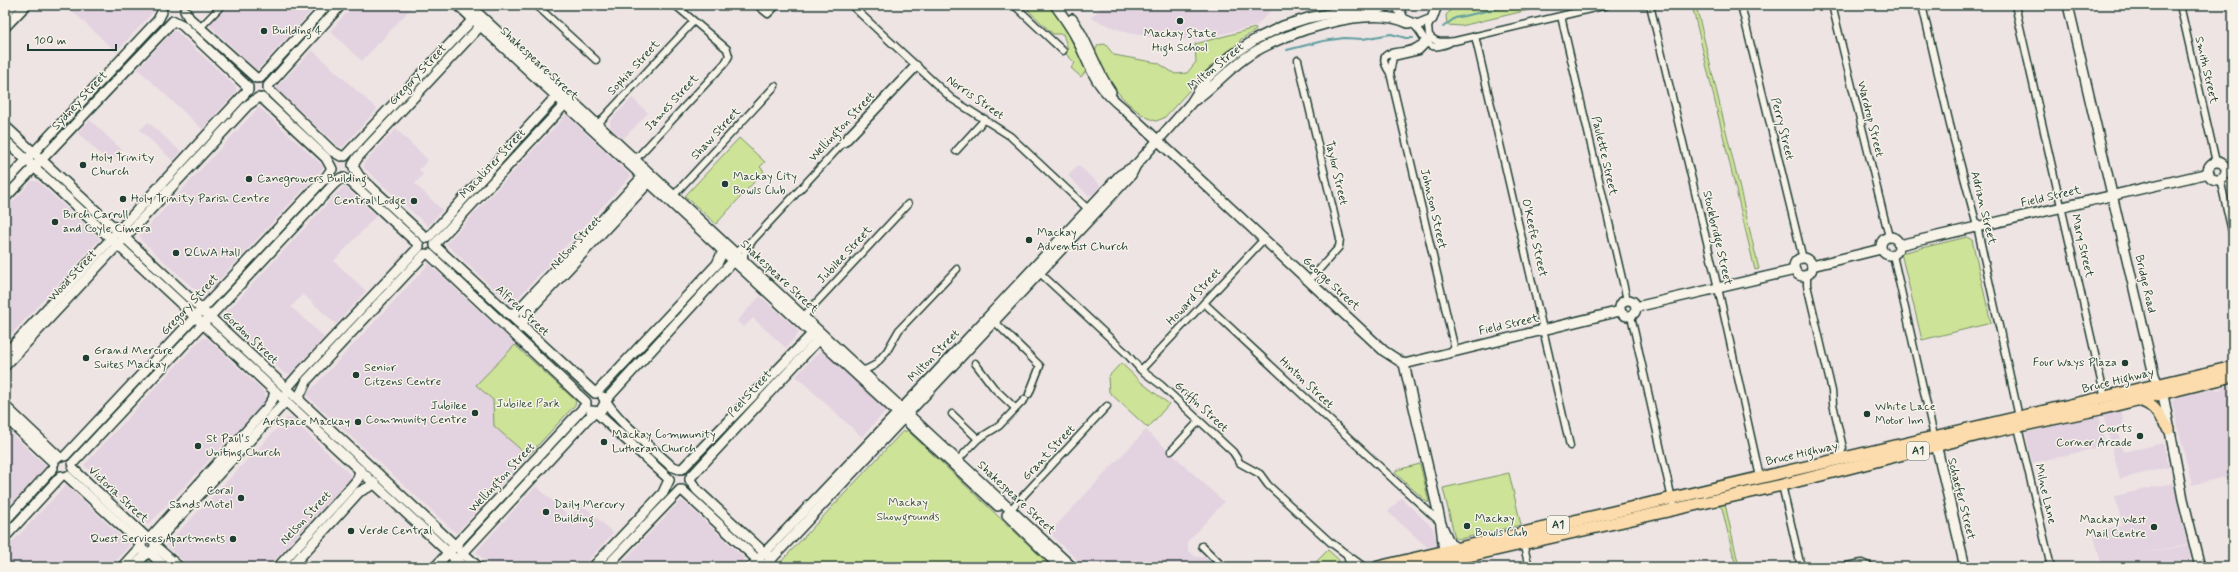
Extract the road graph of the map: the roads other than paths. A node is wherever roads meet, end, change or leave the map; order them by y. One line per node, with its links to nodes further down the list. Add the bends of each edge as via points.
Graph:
1 (14, 5): 29 (street)
2 (26, 5): 37 (street)
3 (222, 5): 38 (street)
4 (327, 5): 48 (street)
5 (341, 5): 50 (street)
6 (458, 5): 31 (street, Shakespeare Street)
7 (469, 5): 31 (street, Shakespeare Street)
8 (536, 5): 45 (street)
9 (675, 5): 34 (street)
10 (757, 5): 11 (street, via 768,14)
11 (777, 5)
12 (851, 5): 47 (street, Norris Street)
13 (1055, 5): 43 (street)
14 (1058, 5): 43 (street, via 1074,22)
15 (1390, 5): 55 (street, Milton Street, via 1377,9 1316,16 1274,30 1224,62 1205,81)
16 (1397, 5): 36 (street, via 1399,13)
17 (1607, 5): 30 (street)
18 (1650, 5): 114 (street, Stockbridge Street)
19 (1741, 5): 104 (street, Perry Street)
20 (1832, 5): 92 (street, Wardrop Street)
21 (1922, 5): 87 (street, Adrian Street)
22 (2015, 5): 85 (street, Mary Street)
23 (2068, 5): 81 (street, Bridge Road)
24 (2180, 5): 70 (street, Smith Street)
25 (1017, 6): 44 (street)
26 (1438, 6): 32 (street)
27 (162, 7): 33 (street, via 166,18); 65 (street, Sydney Street, via 158,20)
28 (185, 7): 33 (street, Sydney Street, via 181,19); 38 (street)
29 (5, 14)
30 (1560, 16): 41 (street); 115 (street, Paulette Street)
31 (476, 17): 35 (street, Shakespeare Street); 39 (street, Gregory Street)
32 (1432, 19): 36 (street, via 1422,24); 42 (street, via 1428,29)
33 (173, 21): 51 (street, via 182,25); 68 (street, Sydney Street)
34 (693, 22): 60 (street, Sophia Street); 69 (street, James Street, via 727,49 729,56)
35 (483, 23): 40 (street, Gregory Street); 52 (street, Shakespeare Street)
36 (1410, 23): 42 (street); 55 (street, Milton Street, via 1398,19 1378,18 1342,20 1314,26 1278,40 1244,59)
37 (5, 27)
38 (200, 28): 48 (street)
39 (464, 29): 40 (street); 66 (street, Gregory Street)
40 (471, 36): 71 (street, Gregory Street, via 358,157)
41 (1475, 36): 42 (street, via 1438,47); 128 (street, O'Keefe Street)
42 (1428, 41): 131 (street, Johnson Street, via 1413,49 1387,54 1384,63 1390,73)
43 (1083, 44): 62 (street, George Street, via 1089,67 1101,88)
44 (1063, 50)
45 (596, 60)
46 (1298, 60): 113 (street, Taylor Street, via 1340,239 1339,247)
47 (916, 66): 58 (street, Norris Street, via 952,99); 63 (street, Wellington Street)
48 (258, 78): 50 (street, via 265,81); 51 (street, via 250,82)
49 (775, 86): 83 (street, Shaw Street)
50 (268, 87): 53 (street, via 266,94); 66 (street, via 332,151)
51 (248, 89): 53 (street, via 252,96); 89 (street, Wood Street)
52 (559, 93): 54 (street, Shakespeare Street); 56 (street, Macalister Street)
53 (260, 98): 73 (street, via 326,158); 89 (street, Wood Street, via 248,105)
54 (567, 101): 57 (street, Macalister Street); 60 (street, Shakespeare Street)
55 (1191, 103): 62 (street, Milton Street)
56 (547, 107): 57 (street); 95 (street, Macalister Street)
57 (555, 114): 95 (street, Macalister Street)
58 (985, 120): 64 (street); 86 (street, Norris Street, via 1010,136)
59 (5, 126): 65 (street, Gordon Street)
60 (595, 127): 69 (street, Shakespeare Street)
61 (5, 140): 67 (street, Gordon Street)
62 (1158, 140): 86 (street, Milton Street, via 1136,165 1131,176); 93 (street, George Street)
63 (844, 142): 94 (street, Wellington Street)
64 (956, 151)
65 (34, 152): 67 (street, Sydney Street); 68 (street, Gordon Street)
66 (343, 156): 71 (street, via 350,159); 73 (street, via 334,160)
67 (26, 160): 72 (street, Gordon Street); 79 (street, Sydney Street)
68 (41, 160): 72 (street, Sydney Street); 89 (street, Gordon Street)
69 (633, 162): 76 (street, Shakespeare Street)
70 (2216, 162): 74 (street); 75 (street, via 2210,166)
71 (354, 166): 77 (street, via 349,176); 95 (street, Alfred Street, via 359,176)
72 (34, 167): 82 (street, Sydney Street); 96 (street, Gordon Street)
73 (331, 168): 77 (street, via 336,176); 91 (street, Gregory Street)
74 (2229, 169): 78 (street)
75 (2209, 174): 78 (street, via 2212,178); 81 (street, Field Street)
76 (649, 177): 80 (street, Nelson Street); 83 (street, Shakespeare Street)
77 (342, 178): 97 (street, Gregory Street); 100 (street, Alfred Street, via 352,183)
78 (2220, 179): 90 (street)
79 (5, 183)
80 (637, 189): 120 (street, Nelson Street, via 520,308 514,313); 127 (street, Nelson Street, via 525,315)
81 (2113, 195): 85 (street, Field Street); 146 (street, Bridge Road)
82 (5, 198)
83 (671, 198): 88 (street, Shakespeare Street)
84 (908, 204): 124 (street, Jubilee Street)
85 (2062, 207): 87 (street, Field Street); 150 (street, Mary Street)
86 (1091, 212): 110 (street, Milton Street)
87 (1977, 226): 98 (street, Field Street); 166 (street, Adrian Street)
88 (704, 229): 101 (street, Shakespeare Street); 103 (street, Shakespeare Street, via 720,239)
89 (122, 235): 96 (street, Wood Street); 118 (street, Gordon Street)
90 (2233, 236)
91 (269, 237): 97 (street); 118 (street, Gregory Street)
92 (1889, 237): 98 (street, via 1895,239); 99 (street, via 1882,241)
93 (1264, 239): 113 (street, George Street); 116 (street, Howard Street)
94 (753, 240): 103 (street, Wellington Street); 106 (street, Wellington Street, via 744,254)
95 (431, 241): 100 (street, via 421,240); 100 (street, via 433,251); 120 (street, Alfred Street)
96 (115, 242): 122 (street, Gordon Street); 132 (street, Wood Street); 136 (street, Wood Street)
97 (277, 244): 123 (street, Gregory Street)
98 (1899, 245): 102 (street, via 1898,251)
99 (1881, 249): 102 (street, via 1884,254); 107 (street)
100 (423, 250): 141 (street); 143 (street); 156 (street, Alfred Street)
101 (723, 251): 103 (street, Shakespeare Street); 105 (street)
102 (1893, 255): 171 (street)
103 (734, 257): 106 (street, Shakespeare Street); 109 (street, Wellington Street)
104 (1803, 259): 107 (street, via 1809,260); 111 (street, via 1796,262)
105 (718, 264): 109 (street); 148 (street)
106 (743, 265): 124 (street, Shakespeare Street)
107 (1812, 266): 112 (street)
108 (957, 269): 135 (street, via 899,330 888,351)
109 (725, 270): 155 (street, Wellington Street)
110 (1037, 270): 125 (street, Milton Street); 140 (street, Griffin Street); 162 (street, Milton Street)
111 (1795, 270): 112 (street, via 1798,275); 114 (street)
112 (1807, 276): 170 (street)
113 (1309, 281): 134 (street, George Street, via 1390,356)
114 (1718, 288): 117 (street); 181 (street, Stockbridge Street)
115 (1627, 300): 117 (street, via 1633,302); 119 (street, via 1621,303)
116 (1204, 303): 140 (street, Howard Street); 191 (street, Hinton Street)
117 (1636, 307): 121 (street, via 1635,313)
118 (202, 309): 122 (street, Gregory Street); 123 (street, Gordon Street)
119 (1620, 311): 121 (street, via 1623,315); 128 (street, Field Street)
120 (507, 313): 127 (street, Alfred Street)
121 (1631, 316): 188 (street)
122 (195, 317): 126 (street, Gordon Street); 177 (street, Gregory Street)
123 (210, 317): 126 (street, Gregory Street); 137 (street, Gordon Street)
124 (801, 319): 129 (street, Shakespeare Street)
125 (995, 322): 149 (street, via 1040,366); 162 (street, Milton Street)
126 (203, 324): 147 (street, Gordon Street); 180 (street, Gregory Street)
127 (522, 328): 148 (street, Alfred Street)
128 (1544, 329): 131 (street, Field Street); 172 (street, O'Keefe Street)
129 (814, 333): 130 (street, Peel Street); 139 (street, Shakespeare Street); 162 (street, Shakespeare Street)
130 (806, 346): 178 (street, Peel Street); 183 (street, Peel Street)
131 (1455, 350): 134 (street, Field Street)
132 (5, 354)
133 (975, 363): 159 (street, via 994,388)
134 (1404, 364): 191 (street)
135 (874, 365): 139 (street, via 865,370); 144 (street)
136 (5, 366)
137 (262, 366): 145 (street, Gordon Street); 154 (street, via 284,392)
138 (2233, 367): 146 (highway, Bruce Highway / A1)
139 (859, 369): 144 (street, Shakespeare Street)
140 (1141, 370): 165 (street, Griffin Street)
141 (300, 373): 143 (street, via 300,382); 145 (street)
142 (2233, 376): 146 (highway, Bruce Highway / A1)
143 (308, 380): 151 (street)
144 (872, 381): 162 (street, Shakespeare Street)
145 (287, 388): 151 (street, Gordon Street); 167 (street, via 290,399 310,419)
146 (2159, 389): 150 (highway, Bruce Highway / A1); 153 (highway, Bruce Highway / A1); 168 (street, Bridge Road)
147 (275, 391): 154 (street, Gordon Street); 160 (street)
148 (595, 393): 155 (street, via 601,394); 156 (street, via 590,395)
149 (1029, 394)
150 (2105, 398): 166 (highway, Bruce Highway / A1)
151 (298, 399): 198 (street, Gordon Street)
152 (1024, 399): 159 (street)
153 (2136, 399): 166 (highway, Bruce Highway / A1); 168 (highway, via 2155,408)
154 (286, 401): 160 (street); 167 (street, Gordon Street)
155 (605, 402): 161 (street, via 602,410); 178 (street, via 671,466)
156 (586, 404): 161 (street, via 588,410); 198 (street, Wellington Street)
157 (5, 406): 177 (street)
158 (1107, 406): 189 (street, Grant Street)
159 (1015, 408): 169 (street, via 999,426)
160 (270, 411): 194 (street)
161 (596, 413): 182 (street); 201 (street, Wellington Street, via 587,419)
162 (902, 413): 176 (street, Shakespeare Street); 189 (street, Shakespeare Street); 202 (street, Milton Street)
163 (952, 414): 169 (street)
164 (5, 417): 177 (street)
165 (1199, 421): 173 (street); 203 (street, Griffin Street, via 1233,452 1240,463 1260,474 1268,485)
166 (2018, 422): 171 (highway, Bruce Highway / A1); 231 (street, Milne Lane)
167 (316, 429): 179 (street, Gordon Street)
168 (2169, 429): 232 (street, Bridge Road)
169 (978, 439): 176 (street)
170 (1841, 441): 174 (street); 175 (street, via 1843,451)
171 (1935, 441): 174 (highway, Bruce Highway / A1); 185 (highway, Bruce Highway / A1); 230 (street, Schaefer Street)
172 (1570, 446)
173 (1171, 451)
174 (1856, 455): 175 (highway, Bruce Highway / A1)
175 (1838, 459): 181 (highway, Bruce Highway / A1)
176 (958, 460): 189 (street, Shakespeare Street)
177 (58, 461): 180 (street, via 56,473); 180 (street, via 70,458); 190 (street, Gregory Street)
178 (680, 469): 182 (street, via 674,471); 183 (street, via 688,472)
179 (360, 470): 184 (street, Gordon Street); 186 (street, Nelson Street)
180 (69, 471): 192 (street, Gregory Street); 194 (street, Victoria Street)
181 (1760, 478): 188 (highway, Bruce Highway / A1)
182 (669, 479): 187 (street, via 671,486); 196 (street, via 662,493)
183 (690, 479): 187 (street, via 688,486); 202 (street, via 697,490)
184 (375, 484): 186 (street, Nelson Street); 198 (street, Gordon Street)
185 (1782, 485): 188 (highway, Bruce Highway / A1); 227 (street)
186 (356, 489): 211 (street, Nelson Street); 212 (street, Nelson Street)
187 (681, 490): 200 (street); 204 (street)
188 (1673, 503): 193 (highway, Bruce Highway / A1); 197 (highway, Bruce Highway / A1)
189 (1008, 512): 205 (street, Shakespeare Street); 220 (street, Shakespeare Street)
190 (5, 521)
191 (1441, 524): 197 (street, via 1450,544); 199 (street, via 1440,535)
192 (5, 537)
193 (1520, 544): 199 (highway, via 1498,544 1453,555); 206 (highway, Bruce Highway / A1); 226 (street)
194 (148, 545): 207 (street); 208 (street); 209 (street, Victoria Street); 210 (street, Victoria Street)
195 (1202, 546): 221 (street)
196 (610, 548): 200 (street); 217 (street)
197 (1457, 548): 199 (highway, Bruce Highway / A1)
198 (452, 549): 201 (street, Gordon Street); 213 (street, Wellington Street)
199 (1444, 552): 224 (highway, Bruce Highway / A1)
200 (618, 555): 218 (street)
201 (460, 556): 214 (street, Wellington Street); 215 (street, Gordon Street); 216 (street, Gordon Street)
202 (768, 556): 204 (street, Milton Street)
203 (1347, 556): 222 (street); 223 (street, Griffin Street)
204 (762, 564): 219 (street, Milton Street)
205 (1059, 566)
206 (1432, 566): 225 (highway, Bruce Highway, via 1431,559)
207 (122, 567)
208 (134, 567)
209 (165, 567)
210 (178, 567)
211 (278, 567)
212 (291, 567)
213 (436, 567)
214 (450, 567)
215 (464, 567)
216 (478, 567)
217 (593, 567)
218 (606, 567)
219 (751, 567)
220 (1072, 567)
221 (1223, 567)
222 (1350, 567)
223 (1364, 567)
224 (1378, 567)
225 (1390, 567)
226 (1529, 567)
227 (1802, 567)
228 (1840, 567): 229 (street, via 1862,563)
229 (1871, 567)
230 (1965, 567)
231 (2051, 567)
232 (2200, 567)

